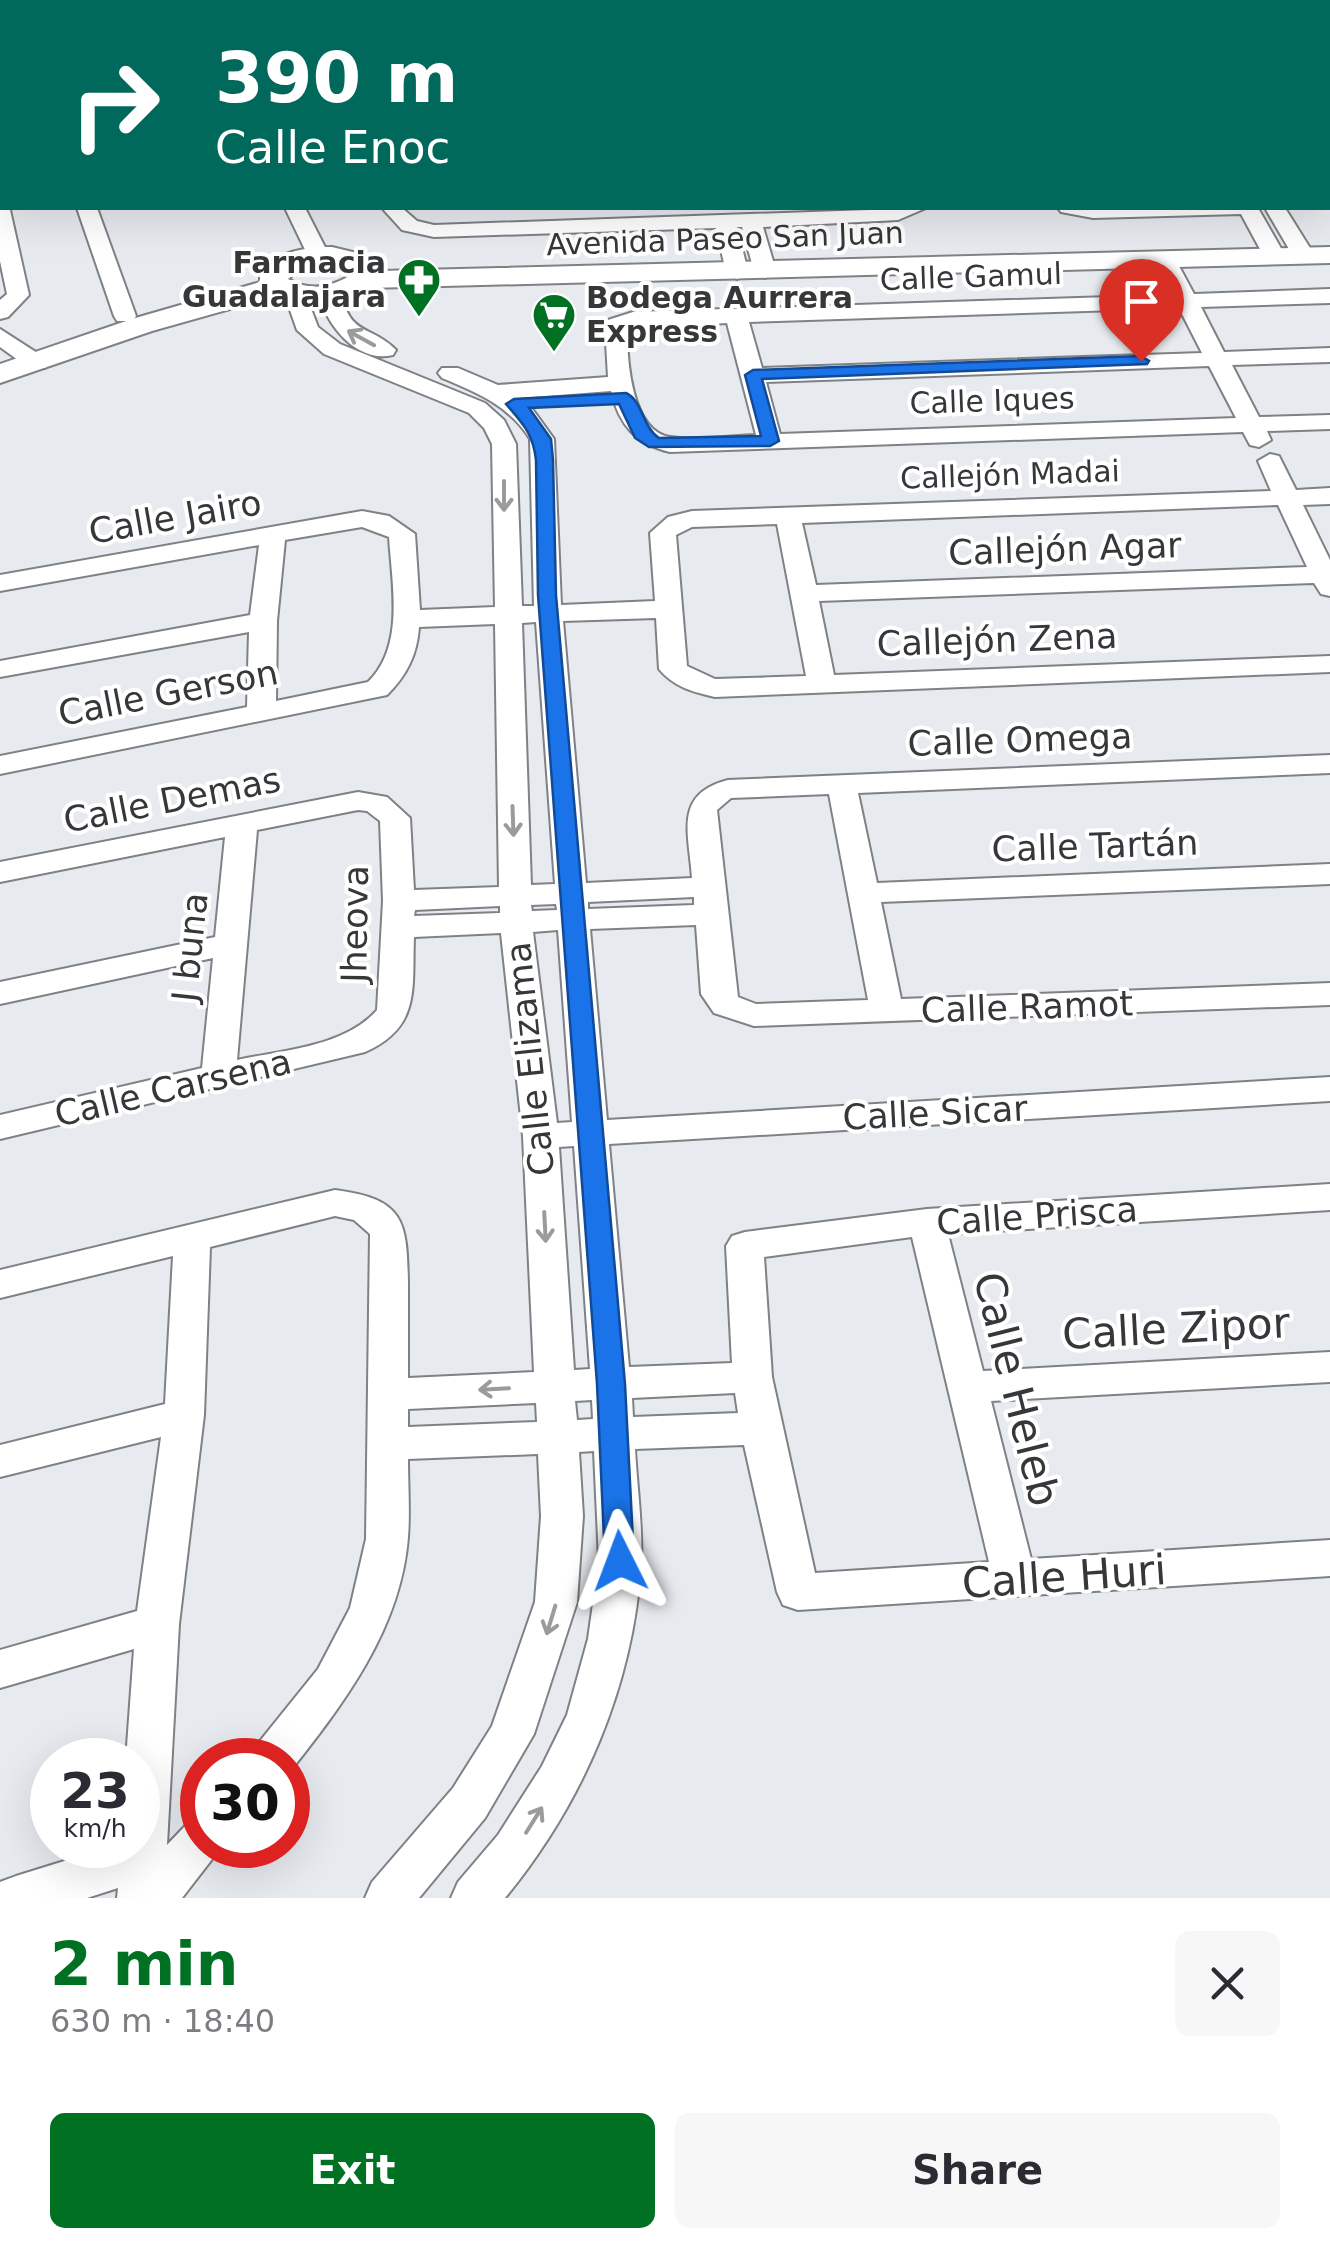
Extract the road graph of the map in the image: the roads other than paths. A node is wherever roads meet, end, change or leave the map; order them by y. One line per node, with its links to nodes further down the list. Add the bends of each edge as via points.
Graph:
1 (0, 210): 15 (street)
2 (88, 210): 27 (street)
3 (297, 210): 17 (street)
4 (393, 210): 13 (street, via 409,226 434,230)
5 (520, 210): 13 (street)
6 (913, 210): 9 (street)
7 (1250, 210): 16 (street)
8 (1277, 210): 16 (street)
9 (800, 213): 11 (street)
10 (661, 215): 12 (street); 13 (street)
11 (750, 221): 12 (street); 19 (street)
12 (725, 222): 19 (street)
13 (532, 228)
14 (1330, 241): 16 (street, Avenida Paseo San Juan)
15 (6, 250): 25 (street, via 18,295)
16 (1295, 250): 18 (street, Avenida Paseo San Juan); 19 (street, Avenida Paseo San Juan)
17 (318, 255): 20 (street, via 345,257); 21 (street, via 286,263)
18 (1164, 258): 19 (street, Avenida Paseo San Juan); 24 (street)
19 (750, 265): 20 (street, Avenida Paseo San Juan)
20 (362, 273): 22 (street)
21 (282, 284): 22 (street); 27 (street); 28 (street, via 142,326); 34 (street, via 308,330 332,349)
22 (330, 294): 34 (street, one-way to 22, via 349,333 334,317)
23 (1330, 296): 24 (street, Calle Gamul)
24 (1187, 300): 26 (street, Calle Gamul); 30 (street)
25 (0, 312)
26 (736, 315): 32 (street); 33 (street, Calle Gamul, via 616,325)
27 (125, 316): 28 (street)
28 (14, 351): 31 (street)
29 (1330, 355): 30 (street)
30 (1219, 358): 32 (street); 37 (street)
31 (0, 374)
32 (753, 375): 36 (street)
33 (623, 391): 34 (street); 36 (street, Calle Iques, via 641,434 656,443)
34 (485, 400): 46 (street, Calle Elizama, via 534,423 542,439); 47 (street, Calle Elizama, one-way to 47, via 504,444)
35 (1330, 422): 37 (street, Calle Iques)
36 (770, 441): 37 (street, Calle Iques)
37 (1260, 442): 39 (street)
38 (1330, 496): 39 (street, Callejón Madai)
39 (1288, 498): 40 (street, Callejón Madai); 42 (street)
40 (788, 515): 44 (street); 45 (street, Callejón Madai, via 677,522 662,533)
41 (273, 535): 43 (street, Calle Jairo); 48 (street, Calle Jairo, via 380,521 402,534); 49 (street)
42 (1328, 579): 44 (street, Callejón Agar)
43 (0, 584)
44 (803, 594): 52 (street)
45 (667, 599): 46 (street); 52 (street, Callejón Zena, via 673,669 695,684)
46 (548, 604): 47 (street); 63 (street, Calle Elizama)
47 (506, 605): 48 (street); 64 (street, Calle Elizama, one-way to 64)
48 (404, 609): 53 (street, Calle Gerson, via 400,663 377,689)
49 (263, 621): 51 (street); 53 (street)
50 (1330, 664): 52 (street, Callejón Zena)
51 (0, 669)
52 (822, 684)
53 (262, 713): 55 (street, Calle Gerson)
54 (1330, 764): 56 (street, Calle Omega)
55 (0, 765)
56 (842, 785): 61 (street); 62 (street, Calle Omega, via 714,794 702,810)
57 (358, 801): 58 (street, Calle Demas); 65 (street, Jheova, via 376,803 394,818)
58 (242, 824): 59 (street, Calle Demas); 66 (street, J buna)
59 (0, 872)
60 (1330, 874): 61 (street, Calle Tartán)
61 (864, 893): 69 (street)
62 (708, 900): 63 (street); 69 (street, Calle Ramot, via 718,994 726,1005 754,1015)
63 (573, 906): 64 (street); 74 (street, Calle Elizama)
64 (516, 908): 65 (street); 75 (street, Calle Elizama)
65 (398, 914): 70 (street, Jheova, via 394,1011 368,1038)
66 (232, 944): 67 (street); 71 (street, J buna)
67 (0, 993)
68 (1330, 994): 69 (street, Calle Ramot)
69 (887, 1013)
70 (345, 1047): 71 (street, Calle Carsena)
71 (218, 1078): 73 (street, Calle Carsena)
72 (1330, 1090): 74 (street, Calle Sicar)
73 (0, 1128)
74 (591, 1133): 75 (street, Calle Sicar); 82 (street, Calle Elizama)
75 (541, 1136): 83 (street, Calle Elizama, one-way to 83)
76 (1330, 1197): 77 (street, Calle Prisca)
77 (927, 1222): 81 (street, Calle Prisca, via 745,1246); 84 (street, Calle Heleb)
78 (192, 1240): 79 (street); 85 (street, via 335,1203 360,1206 380,1218 389,1233); 86 (street)
79 (0, 1284)
80 (1330, 1367): 84 (street, Calle Zipor)
81 (752, 1377): 82 (street); 87 (street)
82 (611, 1384): 83 (street); 88 (street, Calle Elizama)
83 (553, 1386): 85 (street, one-way to 85); 89 (street, Calle Elizama)
84 (967, 1387): 93 (street, Calle Heleb)
85 (390, 1394): 90 (street)
86 (184, 1415): 91 (street); 94 (street)
87 (760, 1428): 88 (street); 93 (street, Calle Huri, via 798,1592)
88 (613, 1434): 89 (street); 101 (street, Calle Elizama, one-way to 88, via 550,1795 589,1716 610,1640 620,1561)
89 (556, 1436): 90 (street); 100 (street, Calle Elizama, one-way to 100, via 562,1516 556,1602 536,1671 512,1734 469,1803)
90 (388, 1444): 96 (street, via 386,1538 371,1609 334,1683)
91 (0, 1461)
92 (1330, 1558): 93 (street, Calle Huri)
93 (1014, 1578)
94 (158, 1624): 95 (street); 98 (street)
95 (0, 1668)
96 (290, 1738)
97 (180, 1857): 98 (street)
98 (145, 1885): 99 (street)
99 (16, 1898)
100 (389, 1898)
101 (476, 1898)

